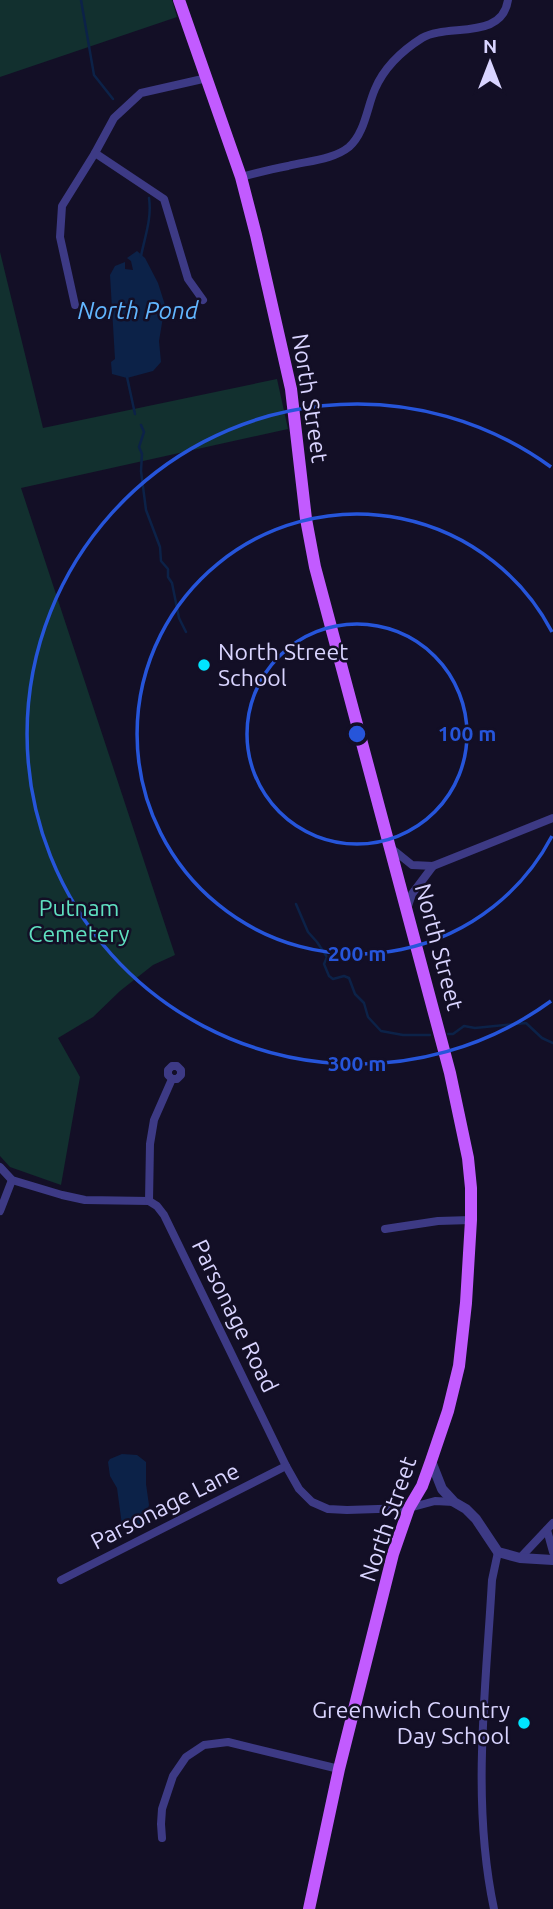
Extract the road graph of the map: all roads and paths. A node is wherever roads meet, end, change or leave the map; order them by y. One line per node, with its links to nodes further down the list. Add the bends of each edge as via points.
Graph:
1 (179, 0): 3 (main road, North Street)
2 (508, 0): 5 (street, via 501,17 485,26 432,34 386,69 350,146 314,161)
3 (207, 78): 4 (street, via 141,93 114,118); 5 (main road, North Street)
4 (95, 153): 6 (street, via 164,199 188,279); 7 (street, via 62,206 60,237)
5 (241, 177): 9 (main road, North Street, via 291,390 315,567)
6 (203, 300)
7 (75, 305)
8 (553, 818): 10 (street)
9 (391, 848): 10 (street, via 412,865); 11 (main road, North Street)
10 (433, 866): 11 (street)
11 (407, 909): 17 (main road, North Street, via 468,1158)
12 (172, 1079): 15 (street, via 154,1120)
13 (0, 1167): 14 (street)
14 (12, 1180): 15 (street, via 85,1200); 16 (street)
15 (149, 1201): 20 (street, Parsonage Road, via 164,1215)
16 (0, 1210)
17 (471, 1220): 18 (street); 19 (main road, North Street, via 459,1366)
18 (385, 1229)
19 (430, 1461): 21 (street, via 442,1489); 22 (main road, North Street)
20 (286, 1466): 22 (street, Parsonage Road, via 299,1489 328,1509); 28 (street, Parsonage Lane)
21 (454, 1502): 22 (street, Parsonage Road); 24 (street, via 476,1519)
22 (409, 1508): 29 (main road, North Street, via 393,1554)
23 (550, 1527): 25 (street); 26 (street)
24 (498, 1552): 26 (street); 32 (street, via 492,1580 481,1793)
25 (553, 1552)
26 (520, 1558): 27 (street)
27 (553, 1560)
28 (61, 1580)
29 (340, 1769): 30 (street, via 228,1742 204,1745 186,1758 173,1776 162,1809); 31 (main road, North Street)
30 (162, 1838)
31 (309, 1909)
32 (495, 1909)

